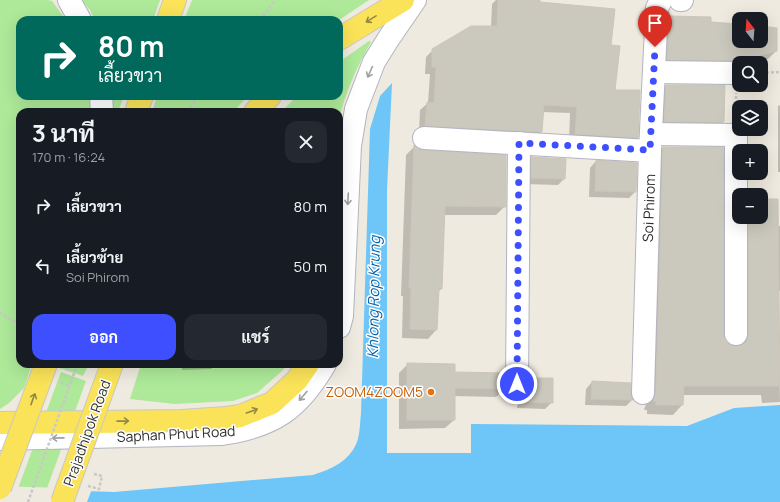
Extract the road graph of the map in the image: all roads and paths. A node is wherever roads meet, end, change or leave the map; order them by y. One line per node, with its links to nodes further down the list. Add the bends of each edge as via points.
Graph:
1 (69, 0): 7 (street)
2 (175, 0): 8 (main road)
3 (275, 0): 9 (path)
4 (403, 0): 10 (main road, one-way to 10)
5 (414, 0): 22 (street, one-way to 22, via 374,62 356,109 350,146)
6 (661, 0): 11 (street, Soi Phirom, via 657,8)
7 (78, 16)
8 (169, 16)
9 (263, 16)
10 (343, 37)
11 (654, 72): 13 (street); 20 (street, Soi Phirom)
12 (780, 72): 14 (path)
13 (732, 73)
14 (768, 73)
15 (266, 100): 16 (main road)
16 (259, 108)
17 (732, 135): 20 (street)
18 (736, 136): 25 (street)
19 (424, 138): 21 (street)
20 (651, 142): 21 (street); 34 (street, Soi Phirom)
21 (519, 143): 32 (street)
22 (343, 295)
23 (0, 312): 24 (path)
24 (16, 321)
25 (736, 334)
26 (45, 368): 37 (main road, one-way to 26, bridge)
27 (77, 368): 33 (path, bridge)
28 (111, 368): 39 (main road, Prajadhipok Road, bridge)
29 (305, 368): 35 (main road, one-way to 29, via 182,421 240,416 272,403 297,380)
30 (323, 368): 36 (street, Saphan Phut Road, one-way to 36, via 294,406 260,425 240,431 213,434)
31 (62, 383): 33 (path)
32 (517, 384)
33 (70, 386): 38 (path, bridge)
34 (643, 392)
35 (0, 423)
36 (0, 439)
37 (0, 488)
38 (28, 502)
39 (62, 502)

